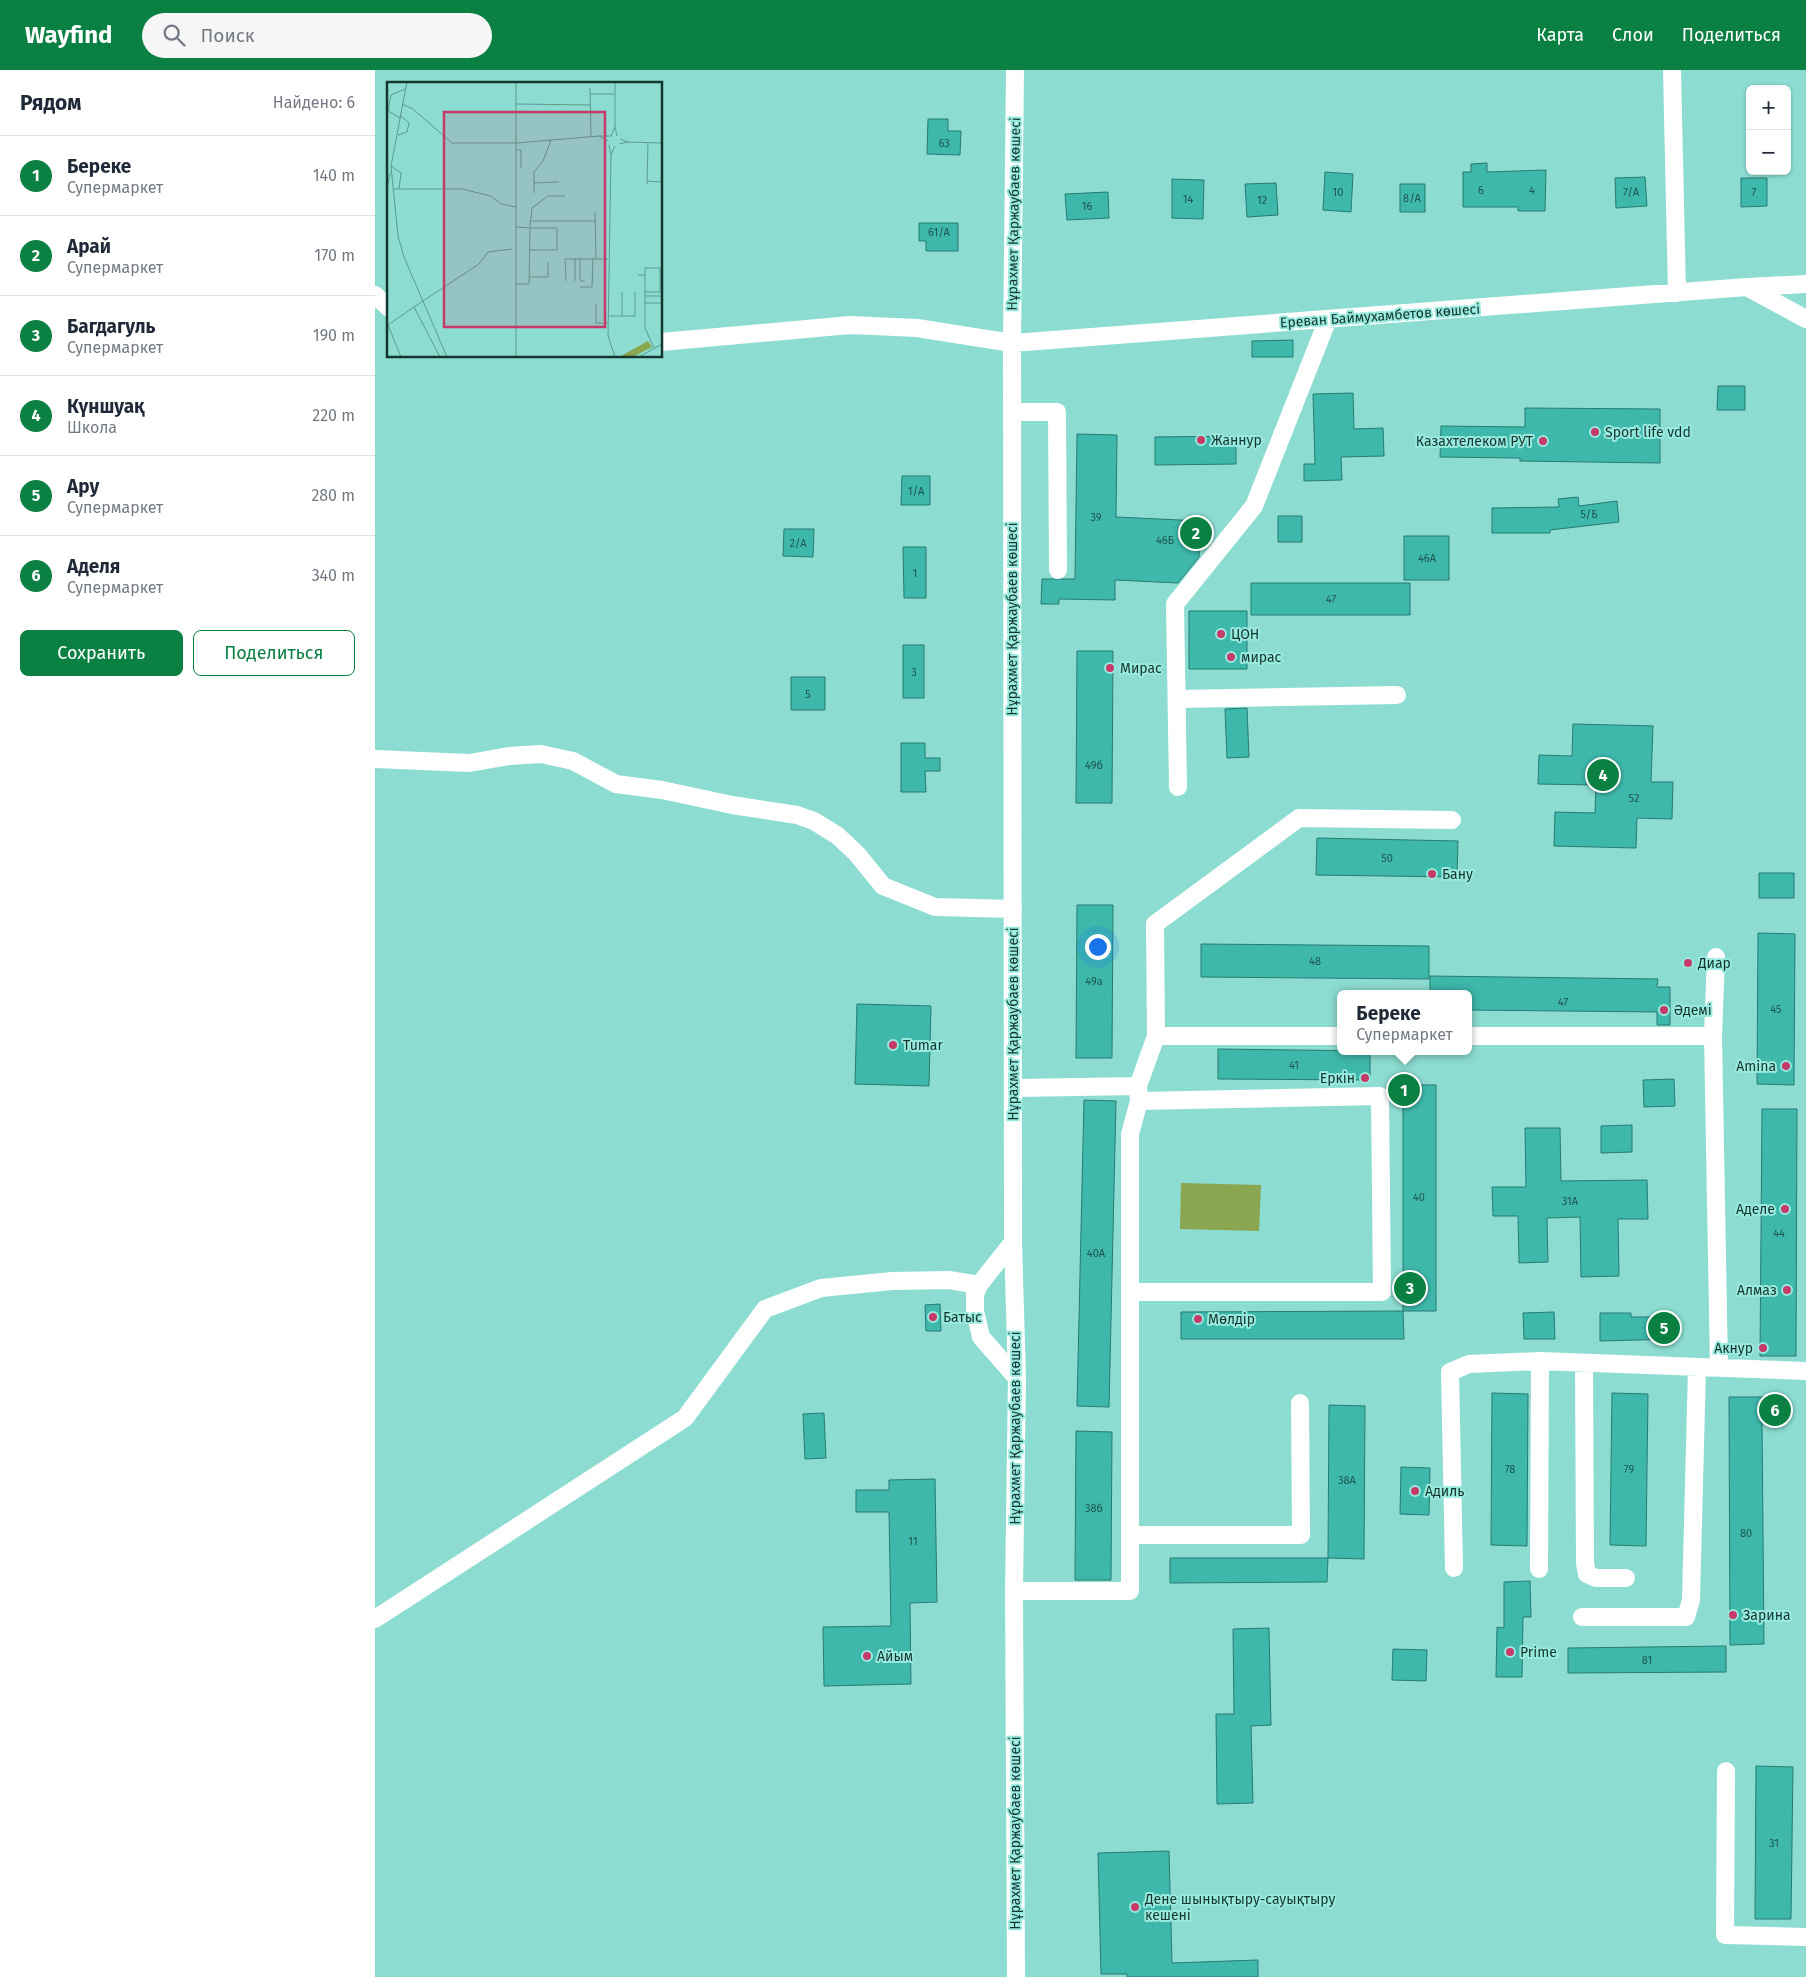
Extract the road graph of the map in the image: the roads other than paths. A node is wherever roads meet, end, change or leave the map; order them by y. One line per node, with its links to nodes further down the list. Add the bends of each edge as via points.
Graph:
1 (1015, 70): 11 (street, Нұрахмет Қаржаубаев көшесі)
2 (1672, 70): 5 (street)
3 (1806, 284): 4 (street, Ереван Баймухамбетов көшесі)
4 (1747, 288): 5 (street, Ереван Баймухамбетов көшесі); 9 (street)
5 (1677, 293): 8 (street, Ереван Баймухамбетов көшесі)
6 (375, 295): 7 (street)
7 (387, 306)
8 (1328, 319): 11 (street, Ереван Баймухамбетов көшесі); 15 (street, via 1254,506 1175,604)
9 (1806, 319)
10 (663, 342): 11 (street, Ереван Баймухамбетов көшесі, via 850,324 917,328)
11 (1012, 344): 12 (street, Нұрахмет Қаржаубаев көшесі)
12 (1012, 412): 13 (street, via 1057,412); 19 (street, Нұрахмет Қаржаубаев көшесі)
13 (1058, 570)
14 (1397, 695): 15 (street)
15 (1177, 699): 17 (street)
16 (375, 759): 19 (street, via 469,763 541,754 573,761 616,784 797,814 838,836 883,886 935,906)
17 (1178, 787)
18 (1452, 820): 21 (street, via 1299,818 1155,924)
19 (1013, 909): 25 (street, Нұрахмет Қаржаубаев көшесі)
20 (1716, 957): 24 (street)
21 (1156, 1036): 22 (street); 26 (street)
22 (1337, 1036)
23 (1472, 1036): 24 (street)
24 (1713, 1036): 33 (street)
25 (1013, 1088): 26 (street); 27 (street, Нұрахмет Қаржаубаев көшесі)
26 (1139, 1094): 29 (street, via 1130,1134); 29 (street, via 1380,1096 1382,1292)
27 (1013, 1242): 28 (street); 35 (street, Нұрахмет Қаржаубаев көшесі)
28 (979, 1285): 35 (street, via 975,1303 977,1329); 43 (street, via 949,1280 891,1281 821,1288 765,1309 685,1418)
29 (1130, 1292): 37 (street)
30 (1540, 1361): 31 (street); 38 (street, via 1469,1364 1450,1372); 39 (street)
31 (1584, 1364): 32 (street); 40 (street, via 1587,1574 1595,1578)
32 (1697, 1368): 33 (street); 42 (street, via 1691,1600 1686,1617)
33 (1719, 1368): 34 (street)
34 (1806, 1371)
35 (1017, 1378): 41 (street, Нұрахмет Қаржаубаев көшесі)
36 (1300, 1402): 37 (street, via 1301,1535)
37 (1130, 1535): 41 (street, via 1130,1591)
38 (1453, 1568)
39 (1539, 1569)
40 (1626, 1578)
41 (1014, 1591): 46 (street, Нұрахмет Қаржаубаев көшесі)
42 (1583, 1616)
43 (375, 1619)
44 (1726, 1771): 45 (street, via 1725,1935)
45 (1806, 1937)
46 (1016, 1977)

